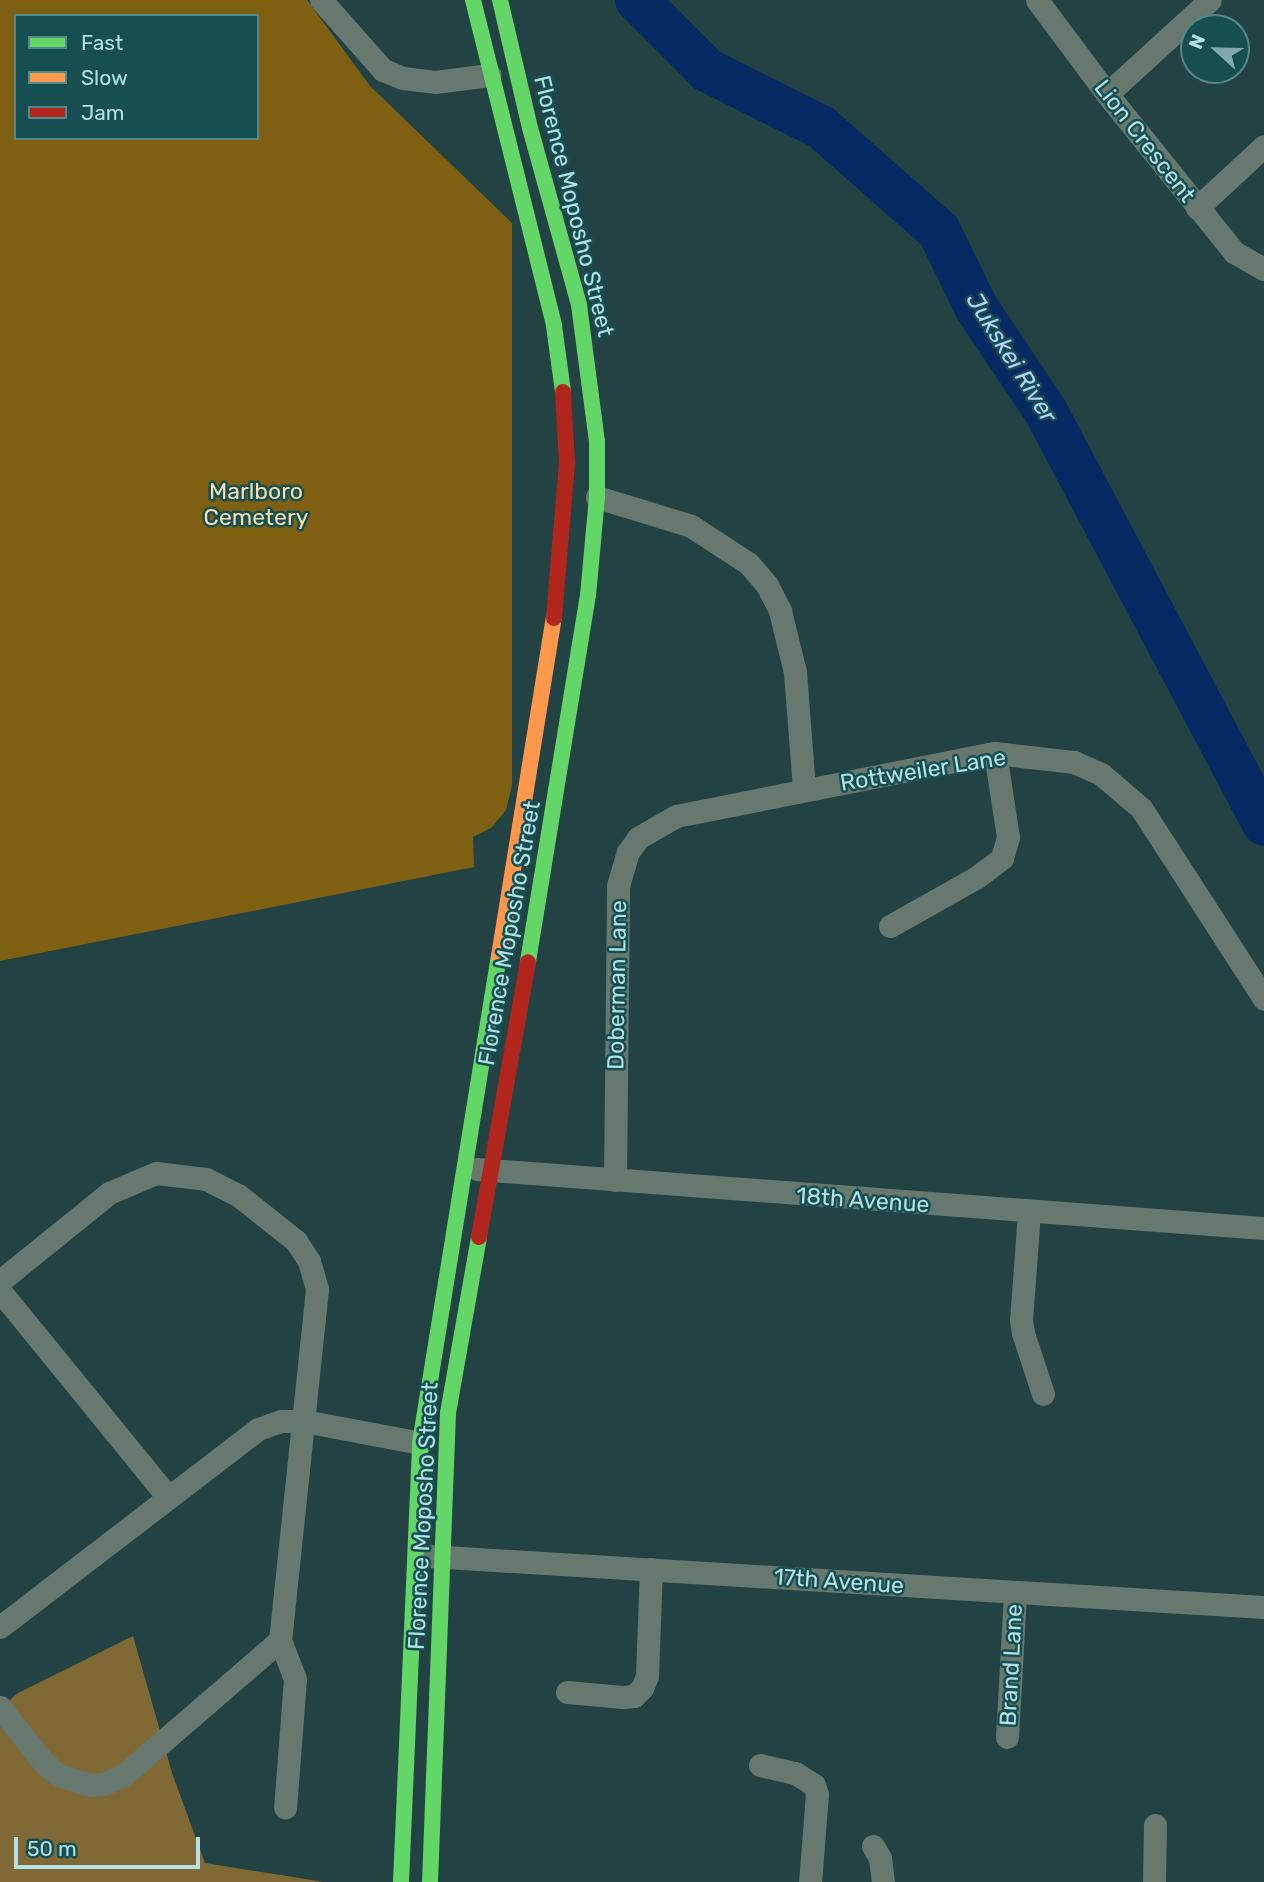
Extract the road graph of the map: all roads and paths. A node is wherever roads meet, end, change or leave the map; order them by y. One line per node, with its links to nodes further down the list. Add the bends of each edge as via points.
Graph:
1 (321, 0): 6 (street, via 383,69 403,78 435,82)
2 (473, 0): 6 (street, Florence Moposho Street)
3 (500, 0): 11 (street, Florence Moposho Street, via 579,305 597,441)
4 (1037, 0): 7 (street, Lion Crescent)
5 (1210, 0): 7 (street)
6 (490, 75): 17 (street, Florence Moposho Street, via 554,326 567,464 553,624)
7 (1107, 94): 9 (street, Lion Crescent)
8 (1264, 146): 9 (street)
9 (1197, 208): 10 (street, Lion Crescent, via 1234,252)
10 (1264, 269)
11 (597, 497): 13 (street, via 691,526 748,563 767,585 780,611 795,672); 18 (street, Florence Moposho Street, via 566,740)
12 (995, 753): 13 (street, Rottweiler Lane); 15 (street, via 1007,837 1002,858); 16 (street, Rottweiler Lane, via 1074,762 1123,790 1141,808)
13 (804, 790): 14 (street, Rottweiler Lane)
14 (676, 816): 19 (street, Doberman Lane, via 638,838 628,852 618,886)
15 (890, 926)
16 (1264, 999)
17 (463, 1168): 18 (street, 18th Avenue); 26 (street, Florence Moposho Street)
18 (491, 1171): 19 (street, 18th Avenue); 29 (street, Florence Moposho Street, via 452,1386)
19 (615, 1180): 20 (street, 18th Avenue)
20 (1030, 1212): 21 (street, 18th Avenue); 24 (street, via 1021,1320)
21 (1264, 1228)
22 (0, 1281): 25 (street, via 126,1183 156,1174 206,1179 238,1195 286,1234 309,1261 317,1289)
23 (0, 1291): 27 (street)
24 (1043, 1394)
25 (304, 1421): 26 (street); 27 (street, via 281,1421 258,1429); 34 (street)
26 (420, 1443): 28 (street, Florence Moposho Street)
27 (168, 1497): 33 (street)
28 (414, 1556): 29 (street, 17th Avenue); 42 (street, Florence Moposho Street)
29 (443, 1557): 30 (street, 17th Avenue); 43 (street, Florence Moposho Street)
30 (651, 1569): 31 (street, 17th Avenue); 35 (street, via 647,1676 642,1688 634,1696 623,1697)
31 (1015, 1592): 32 (street, 17th Avenue); 37 (street, Brand Lane)
32 (1264, 1606)
33 (0, 1627)
34 (280, 1640): 36 (street, via 125,1774 104,1784 72,1782 60,1775 44,1763); 39 (street, via 295,1679)
35 (567, 1692)
36 (0, 1707)
37 (1007, 1737)
38 (760, 1765): 44 (street, via 794,1773 814,1785)
39 (285, 1808)
40 (1155, 1825): 46 (street)
41 (873, 1846): 45 (street, via 880,1858)
42 (401, 1882)
43 (430, 1882)
44 (810, 1882)
45 (883, 1882)
46 (1154, 1882)

